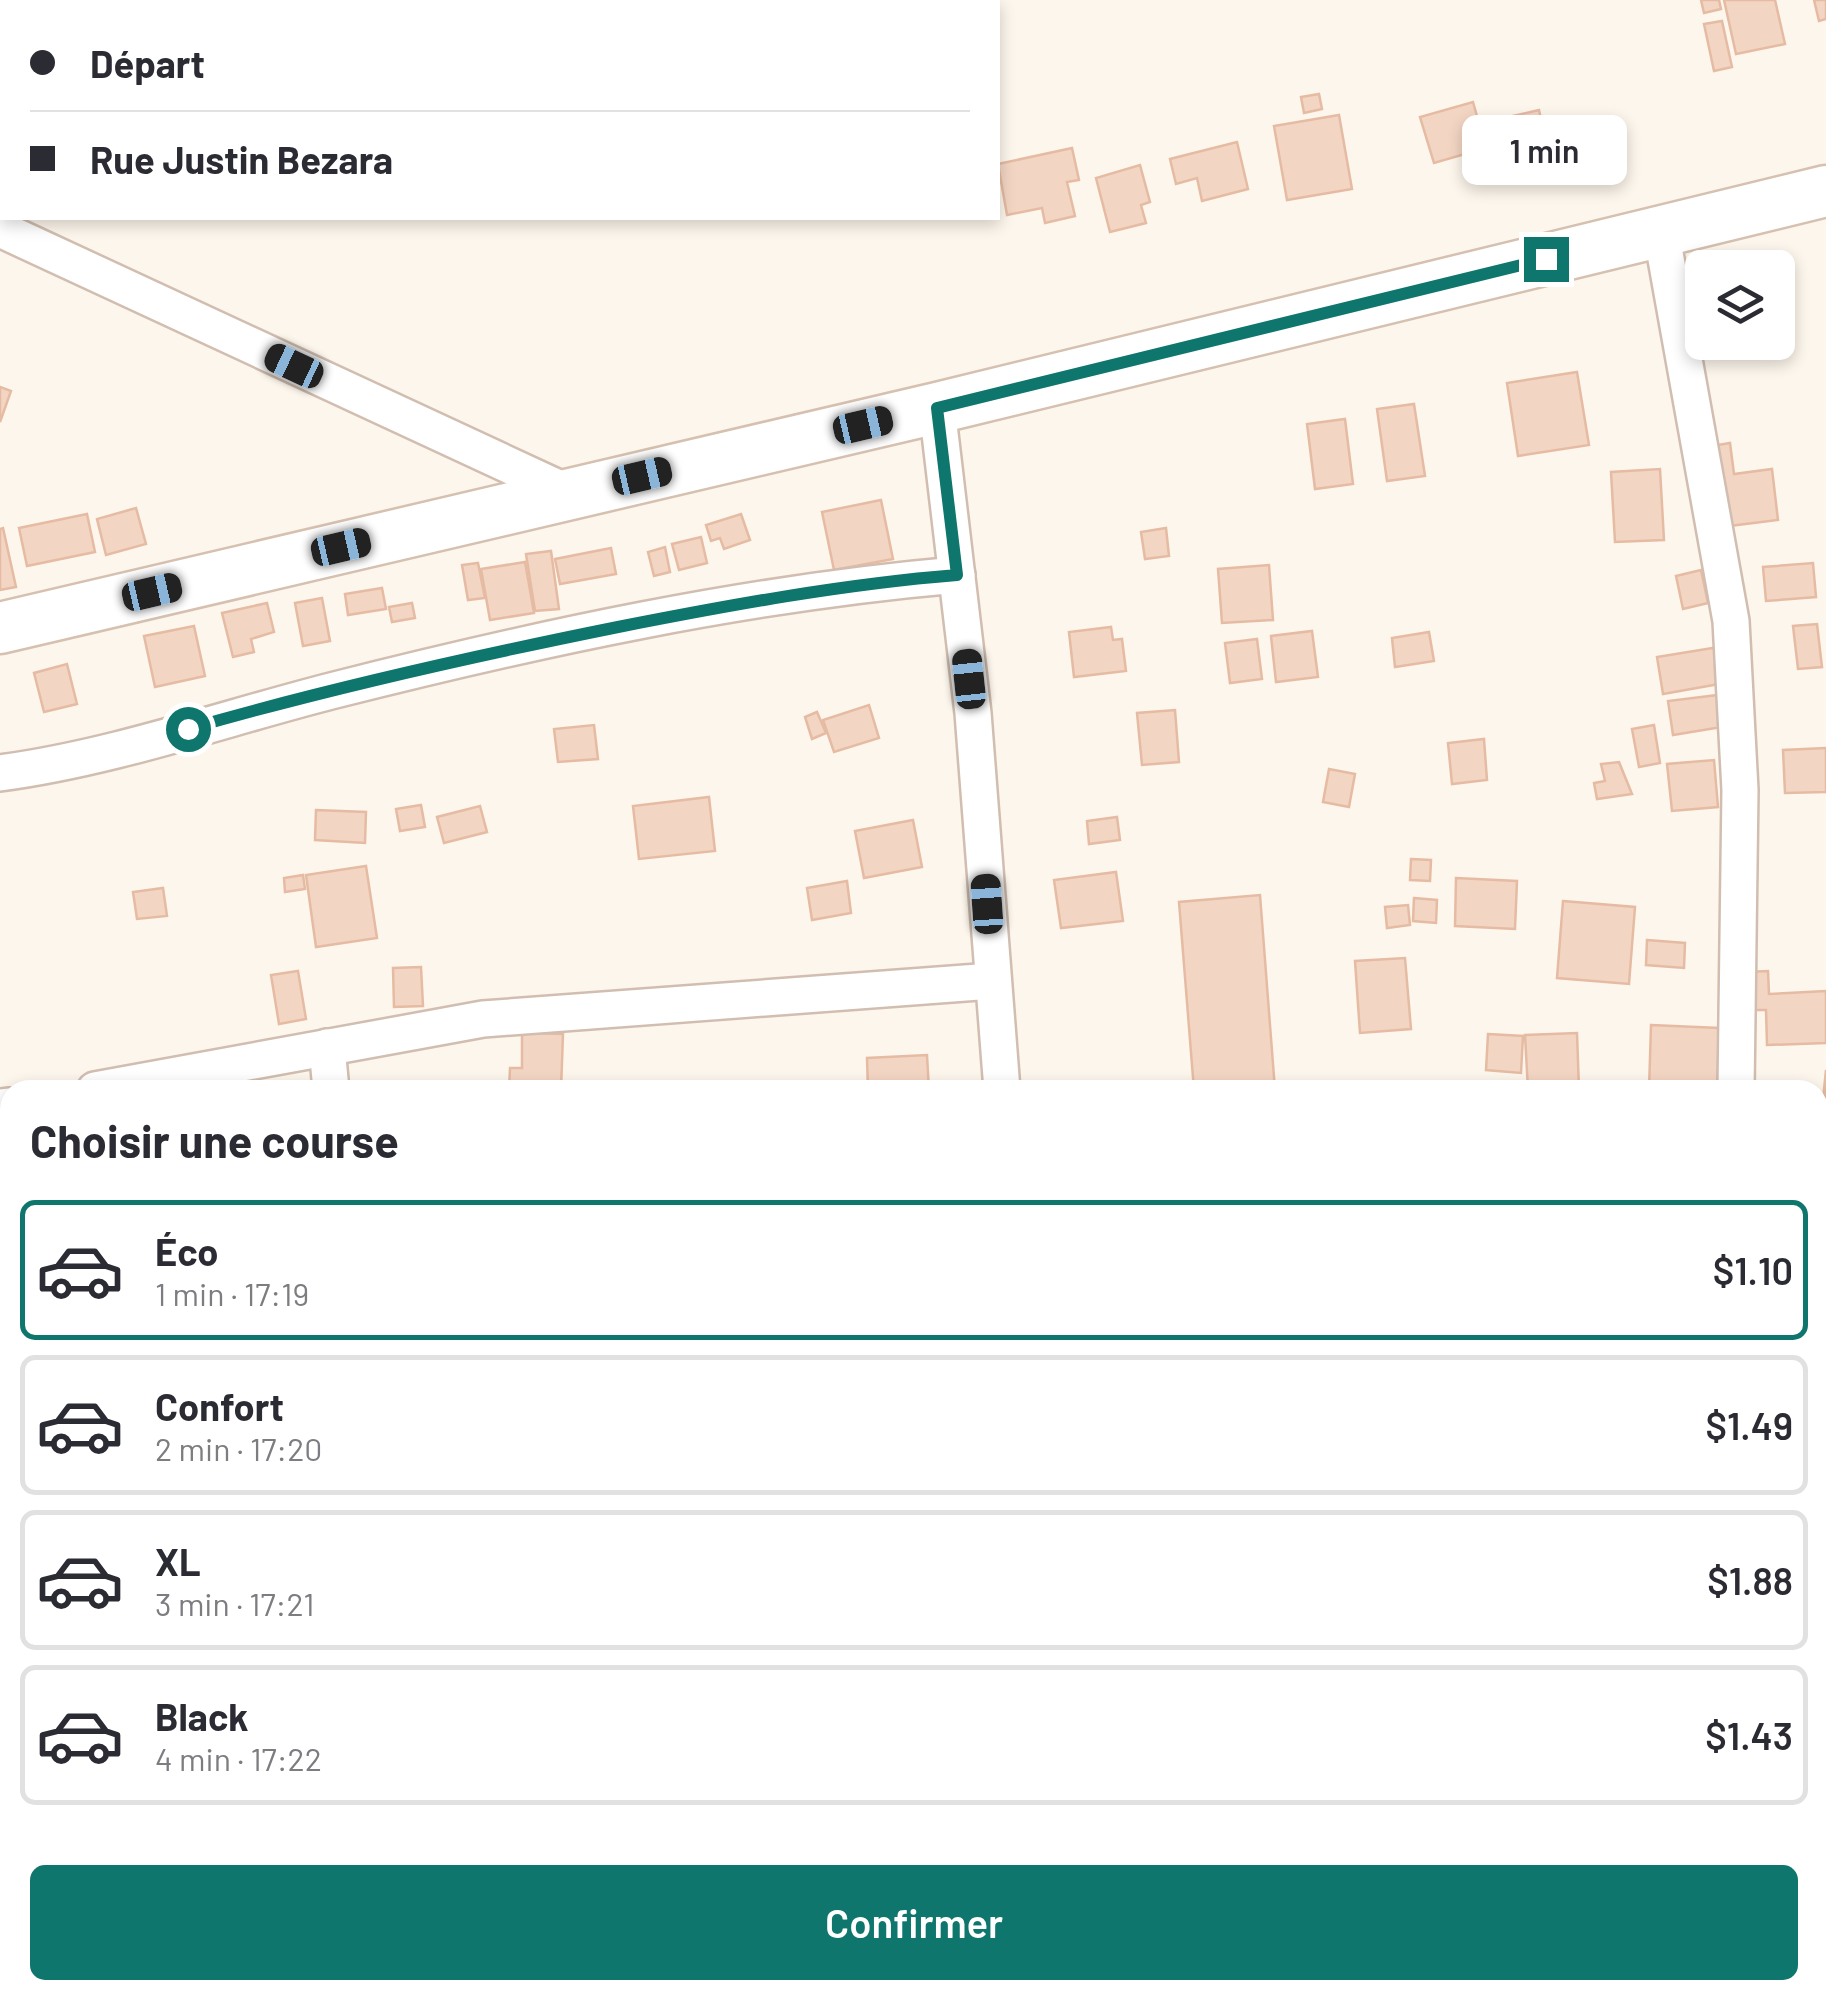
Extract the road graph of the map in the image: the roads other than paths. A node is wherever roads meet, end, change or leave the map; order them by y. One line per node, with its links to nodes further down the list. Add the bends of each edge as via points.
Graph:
1 (1826, 190): 3 (street)
2 (0, 229): 5 (street)
3 (1661, 231): 4 (street); 14 (street, via 1731,622 1740,790)
4 (937, 408): 5 (street); 6 (street)
5 (569, 493): 7 (street)
6 (957, 575): 8 (street, via 580,634); 9 (street)
7 (0, 628)
8 (0, 773)
9 (992, 980): 10 (street, via 482,1019); 13 (street)
10 (328, 1047): 11 (street); 12 (street)
11 (149, 1080)
12 (330, 1080)
13 (1001, 1080)
14 (1736, 1080)

